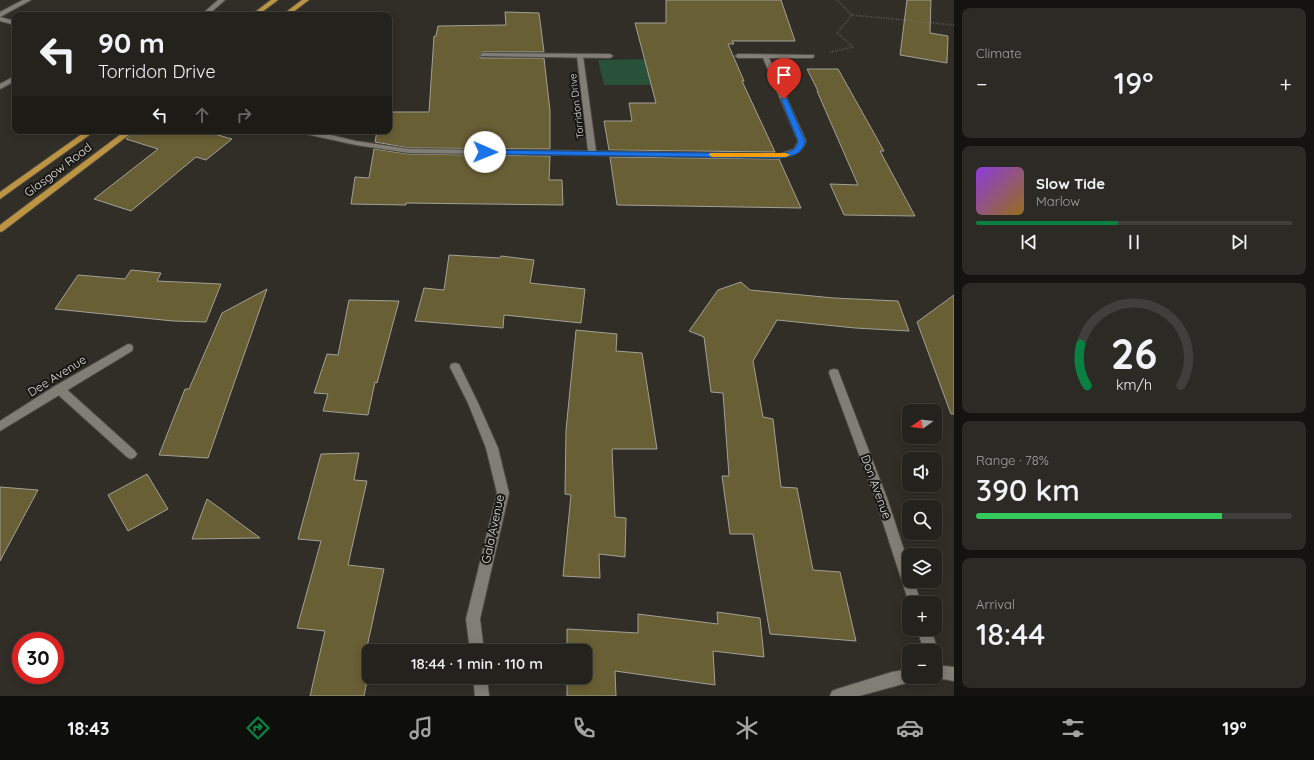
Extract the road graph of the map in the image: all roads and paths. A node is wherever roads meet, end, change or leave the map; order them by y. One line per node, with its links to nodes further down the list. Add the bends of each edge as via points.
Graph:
1 (28, 0): 10 (street)
2 (222, 0): 6 (street)
3 (275, 0): 7 (main road)
4 (306, 0): 8 (main road)
5 (837, 0): 9 (path)
6 (208, 12)
7 (258, 12)
8 (290, 12)
9 (852, 14): 13 (path); 19 (path, via 836,33 853,47)
10 (0, 15)
11 (0, 19): 12 (street)
12 (12, 22)
13 (954, 25)
14 (483, 55): 15 (street)
15 (580, 56): 16 (street); 25 (street, Torridon Drive)
16 (610, 56)
17 (738, 56): 18 (street)
18 (765, 56): 19 (street); 25 (street, Torridon Drive, via 802,141 793,154 780,156)
19 (812, 56)
20 (12, 80): 21 (street)
21 (0, 87)
22 (87, 134): 26 (main road, Glasgow Road)
23 (126, 134): 27 (main road, Glasgow Road)
24 (317, 134): 25 (street, Torridon Drive, via 409,151)
25 (592, 153)
26 (0, 196)
27 (0, 229)
28 (128, 348): 31 (street, Dee Avenue)
29 (455, 367): 35 (street, Gala Avenue, via 492,448 503,493 473,619)
30 (834, 373): 34 (street, Don Avenue, via 881,498)
31 (59, 389): 32 (street, Dee Avenue); 33 (street)
32 (0, 427)
33 (131, 454)
34 (913, 596)
35 (475, 644)
36 (942, 671): 37 (street)
37 (954, 674)
38 (902, 677): 41 (street)
39 (481, 684): 40 (street)
40 (482, 696)
41 (837, 696)

